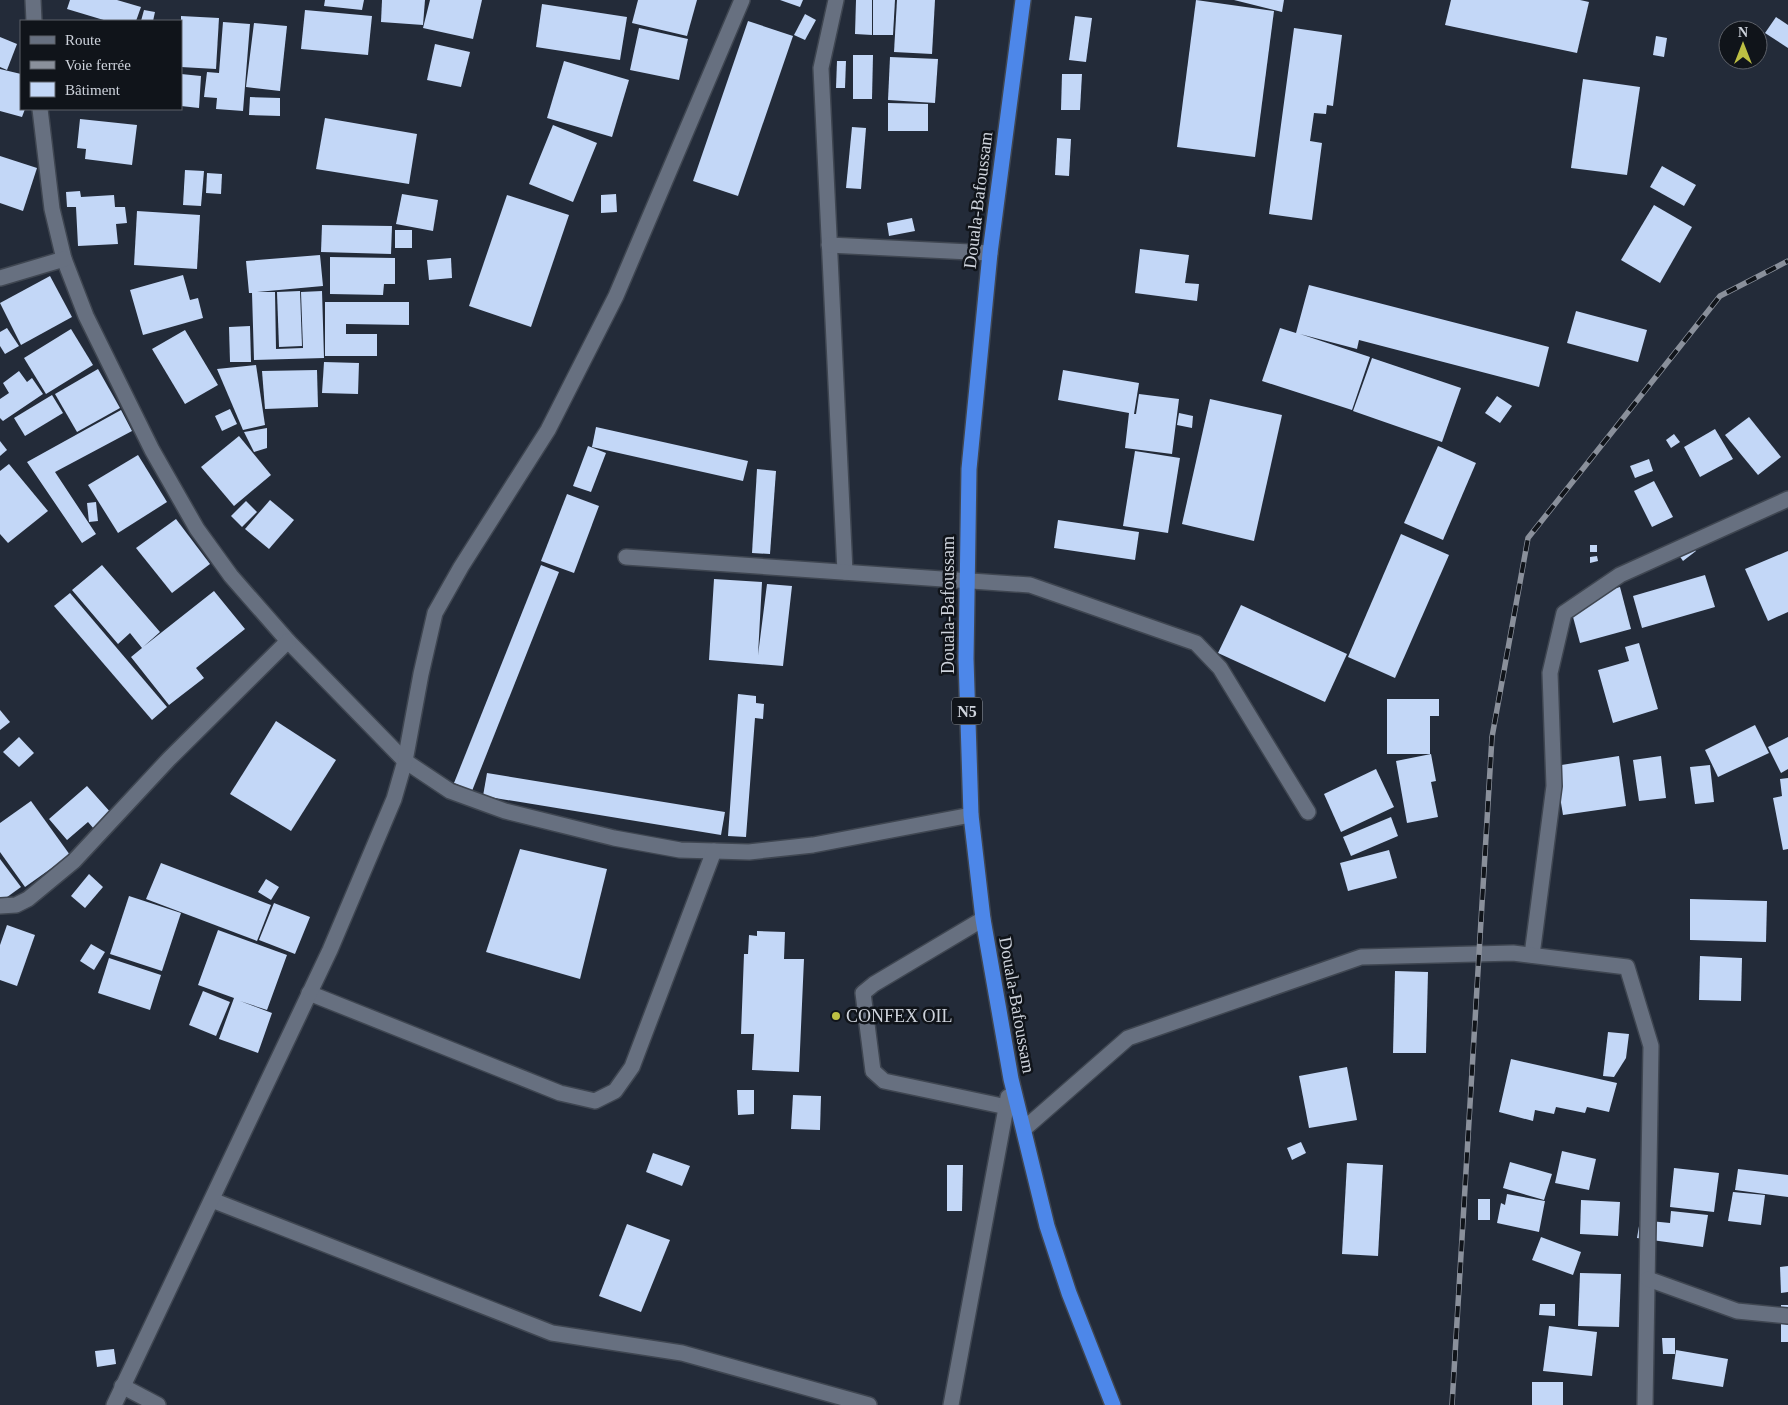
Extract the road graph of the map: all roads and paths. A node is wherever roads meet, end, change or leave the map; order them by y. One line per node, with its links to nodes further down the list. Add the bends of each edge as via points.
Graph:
1 (33, 0): 5 (street)
2 (742, 0): 16 (street, via 616,296 548,430 435,613)
3 (836, 0): 7 (street, via 821,68)
4 (1023, 0): 8 (highway, Douala-Bafoussam / N5)
5 (34, 20)
6 (40, 110): 9 (street, via 52,209)
7 (829, 245): 8 (street); 13 (street)
8 (990, 253): 14 (highway, Douala-Bafoussam / N5, via 969,469)
9 (64, 259): 10 (street); 15 (street, via 86,316 152,450 197,529 231,576)
10 (0, 278)
11 (1788, 499): 22 (street, via 1620,575 1564,613 1550,673 1554,786)
12 (626, 557): 13 (street)
13 (845, 572): 14 (street)
14 (966, 580): 17 (street, via 1030,585 1196,643 1220,668); 18 (highway, Douala-Bafoussam / N5)
15 (288, 641): 16 (street); 20 (street, via 169,759 74,861 28,899 16,905)
16 (405, 760): 19 (street, via 450,791 505,811 614,838 680,850); 23 (street, via 394,799 367,866)
17 (1308, 812)
18 (971, 815): 19 (street, via 813,846 749,852); 21 (highway, Douala-Bafoussam / N5)
19 (714, 851): 23 (street, via 632,1068 615,1091 595,1101 560,1093)
20 (0, 906)
21 (983, 920): 24 (highway, Douala-Bafoussam / N5); 25 (street, via 874,984 863,994 873,1071 884,1081)
22 (1532, 956): 26 (street, via 1513,953 1361,957 1128,1038); 28 (street, via 1627,967 1650,1046)
23 (309, 993): 27 (street)
24 (1011, 1080): 25 (street); 26 (highway, Douala-Bafoussam / N5)
25 (1006, 1107): 34 (street)
26 (1024, 1129): 35 (highway, Douala-Bafoussam / N5, via 1069,1293)
27 (212, 1200): 30 (street); 33 (street, via 552,1333 682,1352)
28 (1648, 1279): 29 (street, via 1737,1311); 36 (street)
29 (1788, 1316)
30 (122, 1386): 31 (street); 32 (street)
31 (114, 1405)
32 (158, 1405)
33 (869, 1405)
34 (951, 1405)
35 (1113, 1405)
36 (1645, 1405)

